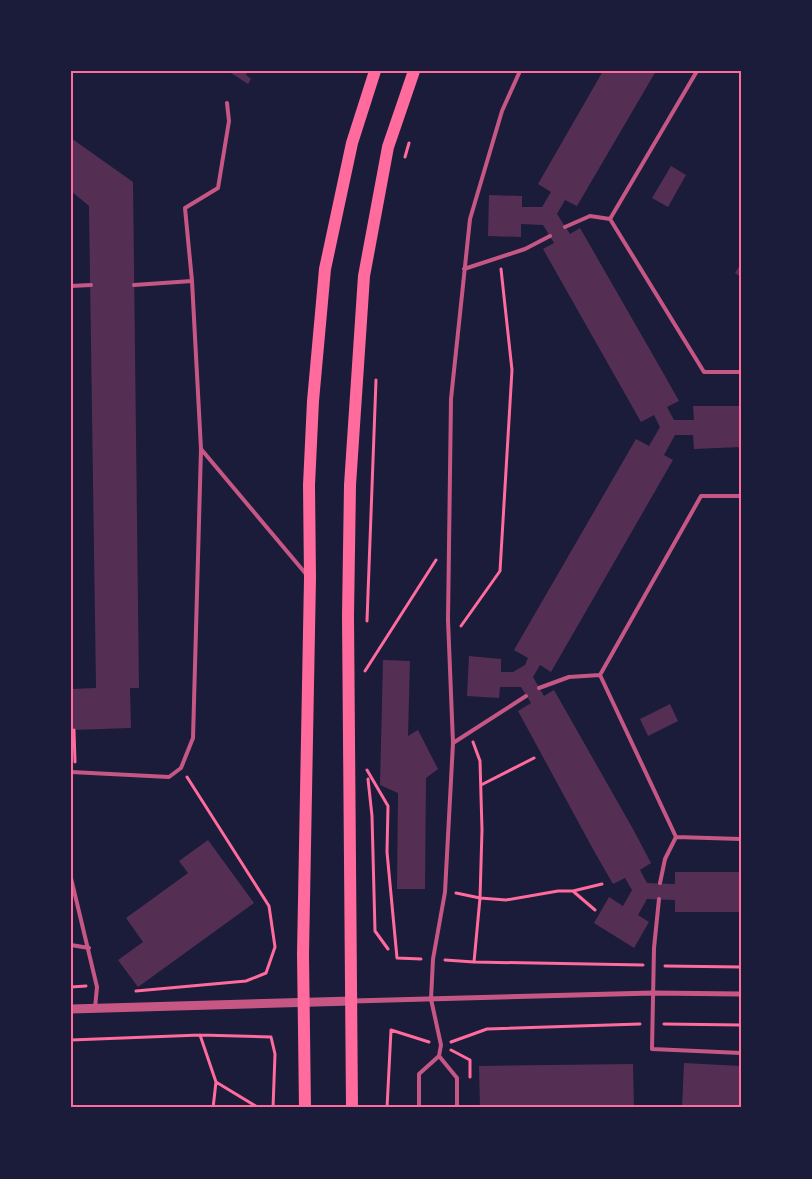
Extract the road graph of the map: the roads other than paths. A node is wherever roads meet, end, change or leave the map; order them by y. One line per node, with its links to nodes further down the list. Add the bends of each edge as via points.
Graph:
1 (375, 71): 17 (main road, via 352,143 325,269 312,401)
2 (414, 71): 35 (main road, via 388,147 364,276 350,484 348,626)
3 (520, 71): 9 (lane, via 502,111 470,219)
4 (697, 71): 6 (lane)
5 (227, 103): 10 (lane, via 228,121 218,188 184,208)
6 (610, 219): 7 (lane, via 590,216); 14 (lane, via 704,372)
7 (565, 227)
8 (550, 236): 9 (lane, via 525,249)
9 (464, 269): 23 (lane, via 450,399 448,620)
10 (192, 281): 11 (lane); 15 (lane)
11 (134, 285)
12 (71, 286): 13 (lane)
13 (91, 286)
14 (741, 372)
15 (201, 450): 17 (lane); 24 (lane, via 192,738 181,768 170,777)
16 (741, 496): 20 (lane, via 701,496)
17 (310, 578): 36 (main road)
18 (71, 669): 19 (lane)
19 (71, 673)
20 (600, 675): 21 (lane, via 569,677); 25 (lane)
21 (539, 688)
22 (526, 696): 23 (lane)
23 (454, 743): 34 (lane, via 445,892 433,959)
24 (73, 772)
25 (676, 837): 26 (lane); 28 (lane, via 665,859)
26 (741, 839)
27 (71, 878): 31 (lane)
28 (660, 883)
29 (660, 899): 32 (lane, via 654,948)
30 (71, 945): 31 (lane)
31 (89, 948): 37 (lane, via 97,987)
32 (654, 993): 33 (street); 34 (street); 39 (lane, via 652,1049)
33 (741, 994)
34 (431, 999): 35 (street); 40 (lane, via 441,1045)
35 (352, 1000): 36 (street); 42 (main road)
36 (303, 1002): 37 (street); 41 (main road)
37 (95, 1008): 38 (street)
38 (71, 1010)
39 (741, 1053)
40 (439, 1056): 43 (lane, via 419,1074); 44 (lane, via 457,1078)
41 (305, 1108)
42 (352, 1108)
43 (419, 1108)
44 (457, 1108)

